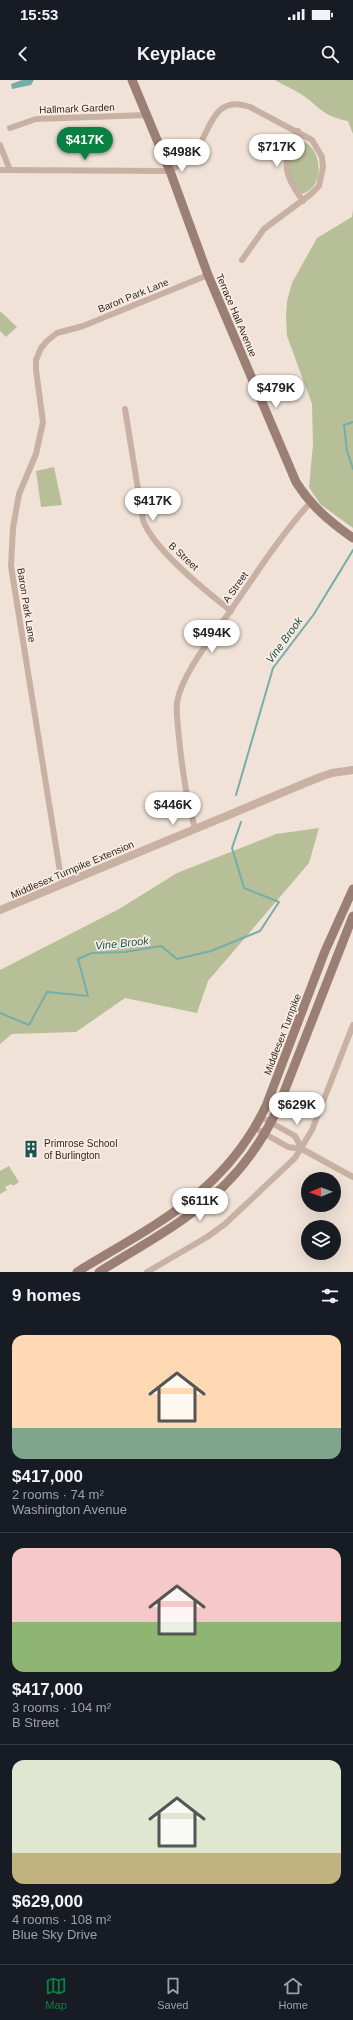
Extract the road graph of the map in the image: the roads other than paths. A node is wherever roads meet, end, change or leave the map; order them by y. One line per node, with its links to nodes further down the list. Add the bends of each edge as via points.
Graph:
1 (132, 80): 2 (main road, Terrace Hall Avenue)
2 (147, 115): 3 (street, Hallmark Garden, via 36,119); 8 (main road, Terrace Hall Avenue)
3 (10, 128)
4 (298, 131): 8 (street, via 250,107 233,103 219,110 188,159); 9 (street, via 288,153 286,171); 9 (street, via 318,147 324,167 319,186)
5 (0, 144): 7 (street)
6 (0, 170): 7 (street)
7 (10, 170): 8 (street)
8 (170, 171): 11 (main road, Terrace Hall Avenue)
9 (303, 201): 10 (street, via 264,229)
10 (242, 260)
11 (208, 275): 13 (main road, Terrace Hall Avenue, via 288,466); 18 (street, Baron Park Lane, via 82,326 57,333 46,341 36,360 43,422 36,454 19,494 13,528 11,566)
12 (125, 408): 15 (street, B Street, via 143,520 147,531 158,545)
13 (310, 503): 14 (main road, Terrace Hall Avenue); 15 (street, A Street, via 289,528)
14 (353, 538)
15 (231, 611): 17 (street, A Street, via 189,672 178,701 180,748)
16 (353, 770): 17 (street, Middlesex Turnpike Extension, via 320,777)
17 (195, 828): 18 (street, Middlesex Turnpike Extension)
18 (62, 884): 20 (street, Middlesex Turnpike Extension)
19 (353, 889): 23 (main road, Middlesex Turnpike, via 327,945)
20 (0, 910)
21 (353, 916): 24 (main road)
22 (353, 1025): 27 (street, via 333,1081)
23 (261, 1117): 24 (street); 25 (main road, Middlesex Turnpike)
24 (271, 1122): 26 (main road); 27 (street, via 295,1136)
25 (255, 1128): 26 (street); 29 (main road, Middlesex Turnpike, via 224,1170 198,1195)
26 (265, 1134): 27 (street, via 288,1147); 30 (main road, via 233,1179 206,1204)
27 (302, 1148): 28 (street); 31 (street, via 225,1224)
28 (352, 1177)
29 (76, 1272)
30 (99, 1272)
31 (147, 1272)

